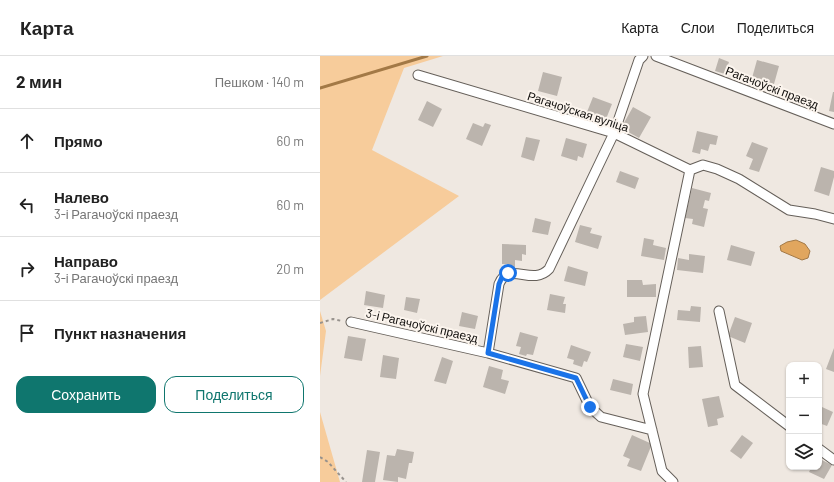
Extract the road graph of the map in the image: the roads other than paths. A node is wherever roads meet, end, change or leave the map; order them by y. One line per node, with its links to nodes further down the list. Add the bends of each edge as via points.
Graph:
1 (643, 56): 5 (street, via 639,60)
2 (656, 56): 4 (street, Рагачоўскі праезд)
3 (418, 75): 5 (street, Рагачоўская вуліца)
4 (834, 124)
5 (614, 133): 6 (street, Рагачоўская вуліца); 10 (street, via 549,269 537,276 508,273 502,277)
6 (690, 170): 7 (street, via 702,165 717,169 739,179 789,210); 12 (street, via 643,394)
7 (834, 219)
8 (719, 311): 11 (street, via 735,385)
9 (351, 322): 10 (street, 3-і Рагачоўскі праезд)
10 (488, 353): 12 (street, 3-і Рагачоўскі праезд, via 576,378 590,407 600,417)
11 (786, 424)
12 (652, 430): 15 (street, via 662,471)
13 (822, 451): 14 (street)
14 (834, 460)
15 (673, 482)

